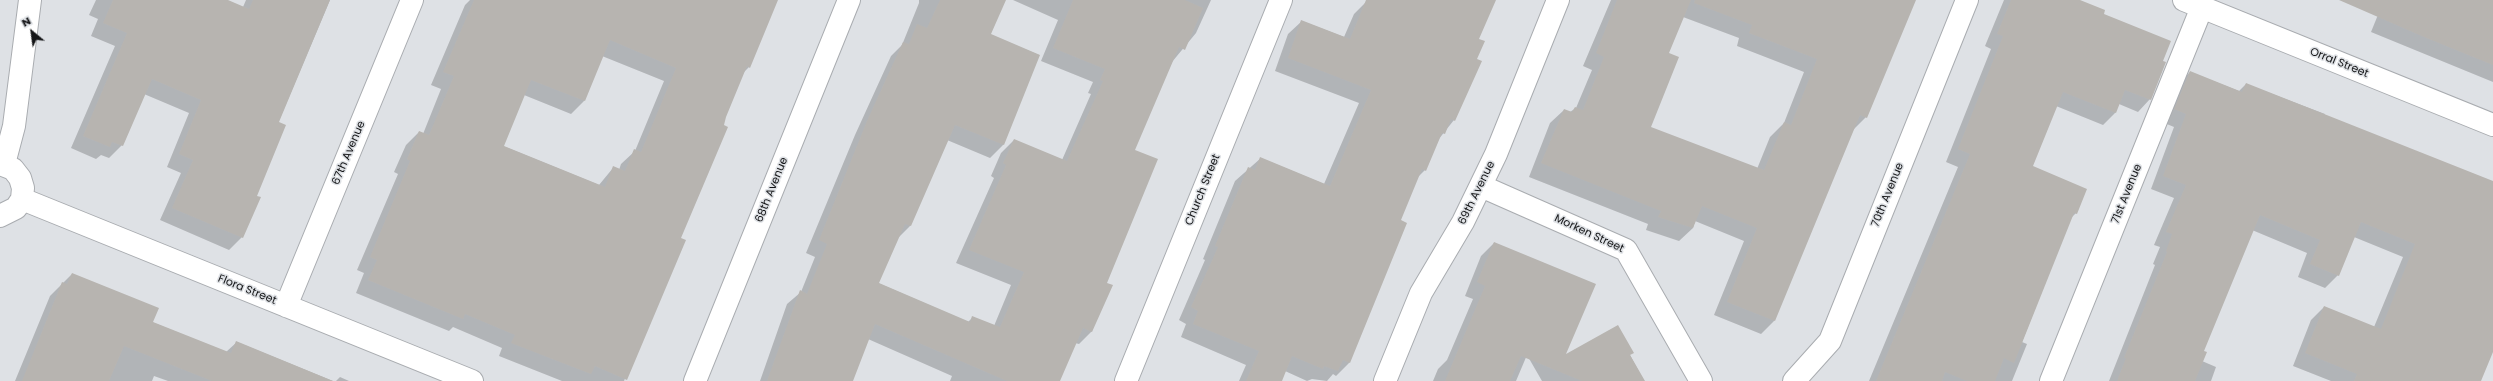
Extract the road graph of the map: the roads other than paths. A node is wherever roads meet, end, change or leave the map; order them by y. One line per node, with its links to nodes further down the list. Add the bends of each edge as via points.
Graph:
1 (30, 0): 9 (street, via 14,126)
2 (412, 0): 13 (street, 67th Avenue)
3 (849, 0): 15 (street, 68th Avenue)
4 (1281, 0): 16 (street, Church Street)
5 (1558, 0): 10 (street, 69th Avenue)
6 (1967, 0): 19 (street, 70th Avenue, via 1830,341)
7 (2193, 4): 8 (street, Orral Street); 20 (street, 71st Avenue)
8 (2493, 125)
9 (2, 164): 11 (street, via 13,169 20,178 23,188)
10 (1481, 186): 17 (street, 69th Avenue, via 1421,293); 18 (street, Morken Street, via 1626,250)
11 (22, 199): 12 (street, via 16,208); 13 (street, Flora Street)
12 (0, 216)
13 (286, 306): 14 (street, Flora Street)
14 (472, 381)
15 (695, 381)
16 (1126, 381)
17 (1385, 381)
18 (1700, 381)
19 (1794, 381)
20 (2052, 381)

